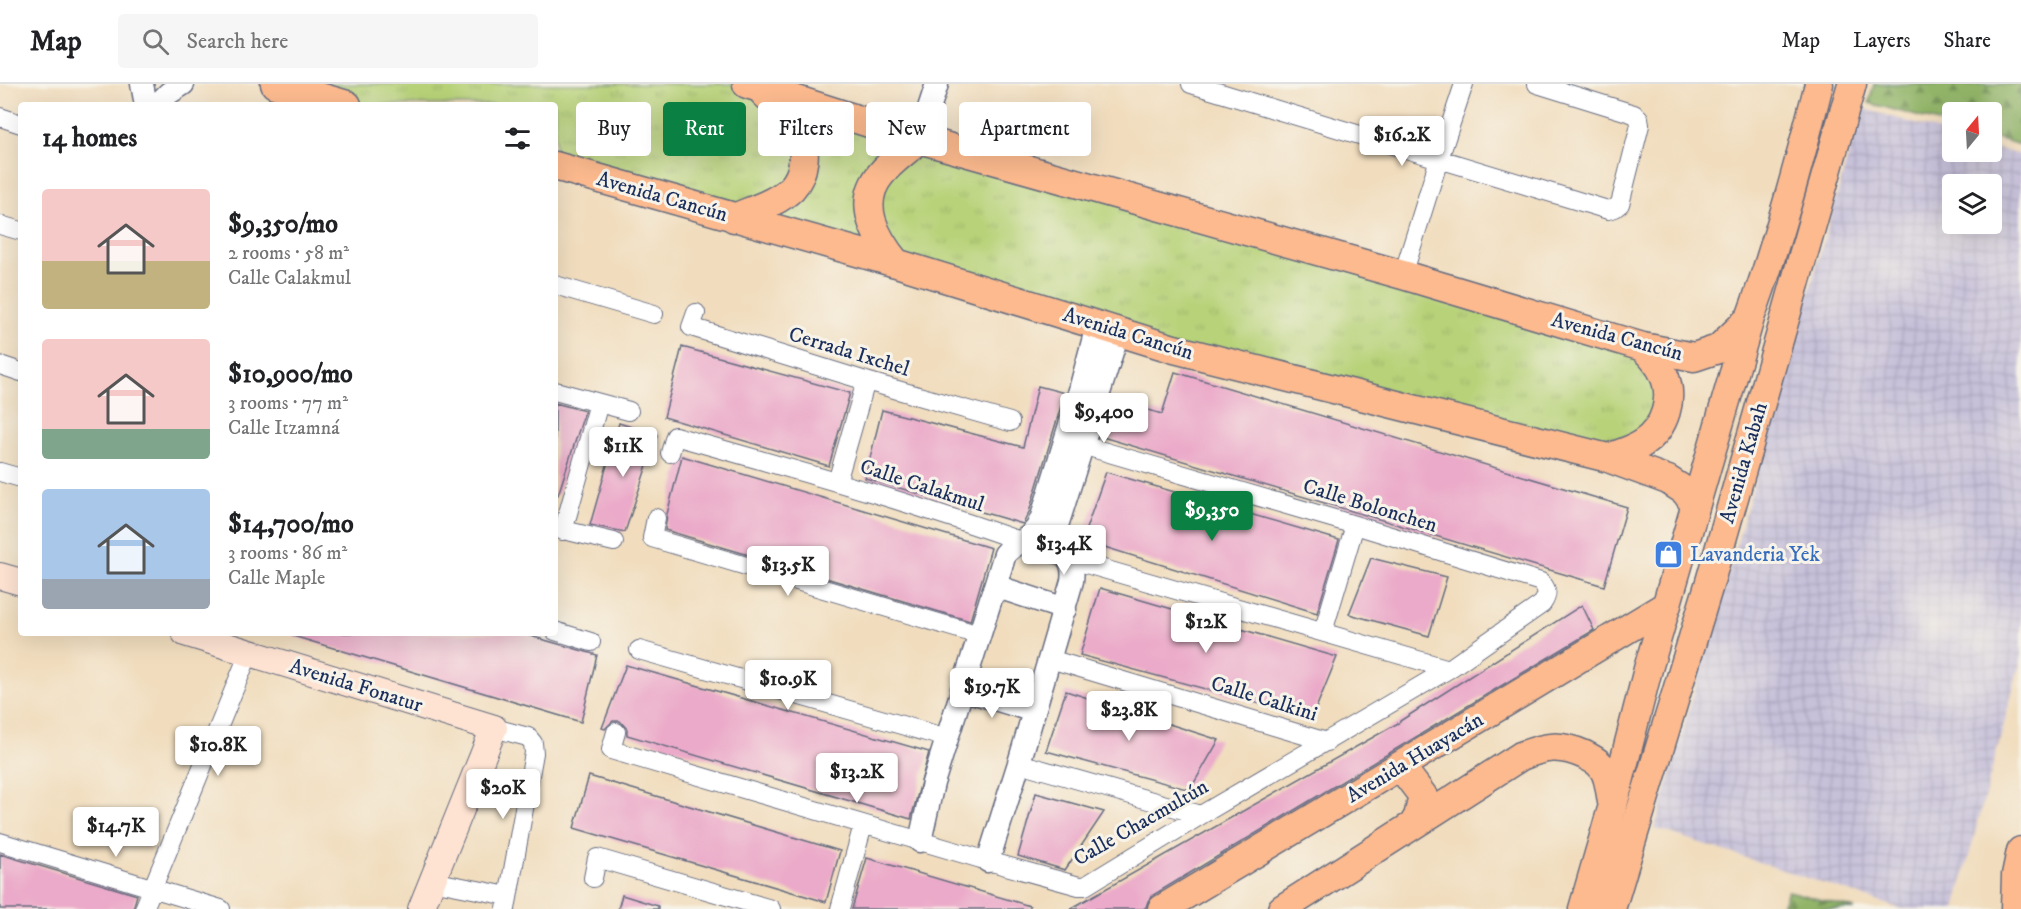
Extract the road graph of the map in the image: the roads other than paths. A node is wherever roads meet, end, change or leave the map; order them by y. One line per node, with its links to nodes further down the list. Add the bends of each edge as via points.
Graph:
1 (142, 84): 12 (street)
2 (183, 84): 13 (street)
3 (275, 84): 14 (main road)
4 (938, 84): 15 (street)
5 (1191, 84): 11 (street)
6 (1464, 84): 21 (street)
7 (1537, 84): 21 (street, via 1639,118 1620,204 1615,208 1608,210)
8 (1819, 84): 31 (main road, Avenida Kabah)
9 (1852, 84): 88 (main road, Avenida Kabah, via 1709,585)
10 (753, 86): 17 (main road, Avenida Cancún); 23 (main road, via 791,119 804,150 802,168 785,193)
11 (1253, 93): 21 (street)
12 (145, 102)
13 (160, 102)
14 (337, 102)
15 (932, 102)
16 (0, 117): 18 (street)
17 (866, 122)
18 (18, 123)
19 (947, 147): 27 (main road, Avenida Cancún)
20 (900, 156): 26 (main road, via 882,173 870,198 873,228)
21 (1439, 159): 27 (street)
22 (558, 167): 23 (main road, Avenida Cancún)
23 (734, 218): 26 (main road, Avenida Cancún)
24 (0, 225): 25 (street)
25 (18, 230)
26 (896, 263): 32 (main road, Avenida Cancún)
27 (1403, 275): 33 (main road, Avenida Cancún)
28 (558, 286): 30 (street)
29 (696, 313): 36 (street, Cerrada Ixchel, via 691,327)
30 (654, 314)
31 (1750, 318): 33 (main road, Avenida Cancún, via 1718,349 1694,357); 47 (main road, Avenida Kabah)
32 (1107, 330): 41 (street); 43 (main road, Avenida Cancún); 51 (street, via 1076,405 1042,517 1035,531)
33 (1642, 347): 43 (main road, via 1663,373 1669,402 1653,434 1642,444)
34 (0, 365): 35 (street)
35 (18, 371)
36 (866, 381): 40 (street, Cerrada Ixchel); 46 (street)
37 (558, 392): 38 (street)
38 (599, 403): 39 (street); 50 (street)
39 (628, 411)
40 (1010, 422)
41 (1082, 445): 49 (street, Calle Bolonchen); 53 (street, via 1055,532 1056,542)
42 (670, 453): 46 (street, Calle Calakmul, via 675,436)
43 (1608, 458): 47 (main road, Avenida Cancún, via 1668,480 1685,491)
44 (0, 472): 45 (street)
45 (18, 477)
46 (837, 482): 51 (street, Calle Calakmul)
47 (1695, 505): 58 (main road, Avenida Kabah)
48 (656, 518): 63 (street, via 652,538)
49 (1355, 525): 56 (street, Calle Bolonchen); 61 (street)
50 (559, 530): 52 (street)
51 (1023, 541): 53 (street, Calle Calakmul); 57 (street, via 1005,554)
52 (614, 542)
53 (1069, 559): 59 (street, via 1073,570); 61 (street, Calle Calakmul)
54 (0, 576): 55 (main road)
55 (18, 581)
56 (1541, 582): 68 (street, Calle Chacmultún, via 1547,593 1542,604)
57 (995, 586): 59 (street); 63 (street)
58 (1667, 605): 76 (main road, Avenida Huayacán); 77 (main road, Avenida Kabah)
59 (1065, 609): 67 (street)
60 (558, 632): 64 (street)
61 (1323, 632): 68 (street, Calle Calakmul)
62 (194, 636): 66 (main road, Avenida Fonatur)
63 (979, 636): 69 (street)
64 (591, 642)
65 (639, 650): 73 (street)
66 (249, 653): 71 (main road, Avenida Fonatur); 87 (street)
67 (1050, 659): 70 (street); 74 (street, Calle Calkini)
68 (1449, 669): 74 (street, Calle Chacmultún)
69 (962, 689): 70 (street); 73 (street)
70 (1034, 711): 75 (street)
71 (494, 728): 86 (main road); 89 (street, via 528,737 534,753)
72 (616, 732): 79 (street, Calle Chacmultún, via 611,750)
73 (947, 738): 82 (street)
74 (1327, 742): 78 (street, Calle Chacmultún)
75 (1019, 763): 78 (street); 84 (street)
76 (1401, 767): 80 (main road, via 1423,796); 96 (main road, Avenida Huayacán)
77 (1613, 805): 80 (main road, via 1602,766 1569,748 1541,748 1521,756); 88 (main road); 97 (main road, Avenida Kabah)
78 (1201, 815): 84 (street, Calle Chacmultún, via 1085,886)
79 (863, 825): 82 (street, Calle Chacmultún); 95 (street)
80 (1413, 825): 90 (main road)
81 (0, 842): 87 (street)
82 (920, 842): 84 (street, Calle Chacmultún)
83 (2021, 852): 98 (main road)
84 (988, 861)
85 (593, 878): 94 (street, via 597,858)
86 (432, 881): 89 (street); 93 (main road)
87 (153, 888): 91 (street); 92 (street)
88 (1613, 900)
89 (507, 903)
90 (1291, 907)
91 (144, 909)
92 (221, 909)
93 (421, 909)
94 (771, 909)
95 (840, 909)
96 (1162, 909)
97 (1583, 909)
98 (2015, 909)

